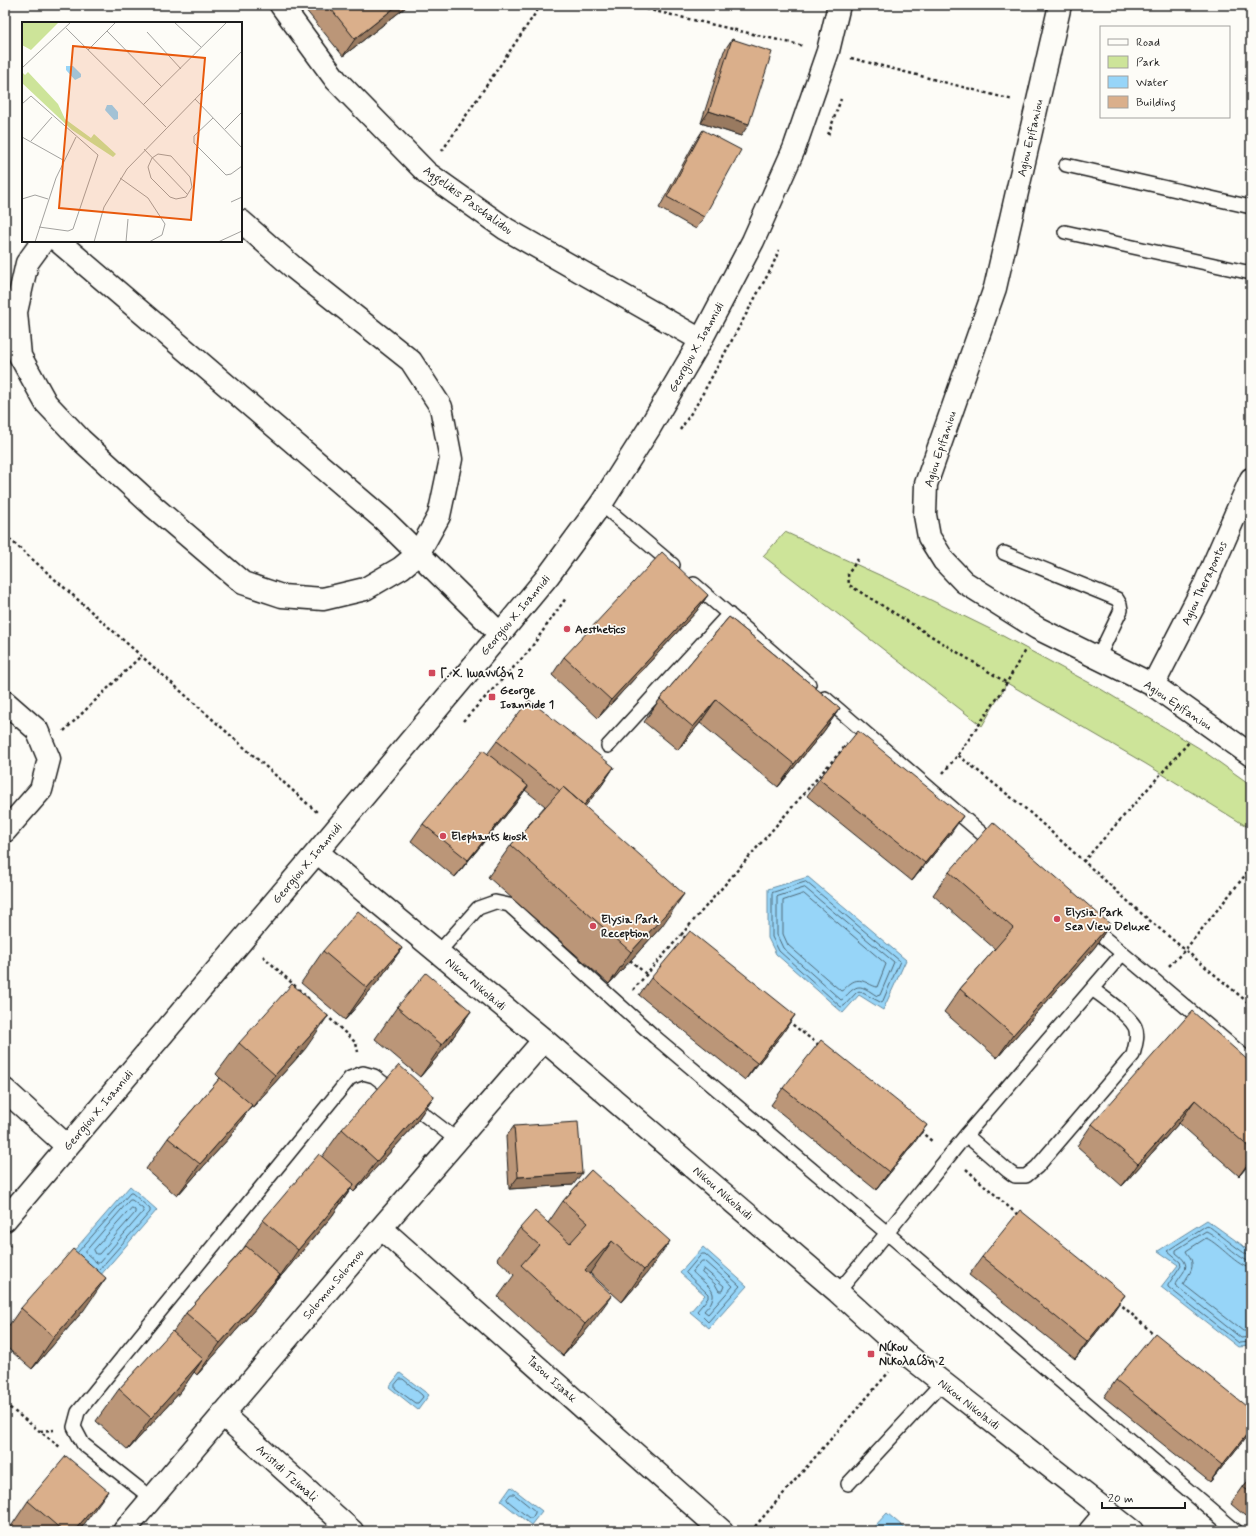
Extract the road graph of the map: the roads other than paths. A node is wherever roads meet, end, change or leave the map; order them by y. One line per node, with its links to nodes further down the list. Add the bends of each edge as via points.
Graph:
1 (281, 5): 11 (street, Aggelikis Paschalidou, via 336,80 427,173 506,229)
2 (839, 5): 11 (street, Georgiou X. Ioannidi, via 828,51 794,149 753,241)
3 (1060, 5): 18 (street, Agiou Epifaniou, via 995,288 926,484 925,515 929,537 944,561 964,582 1037,628)
4 (1066, 165): 5 (lane)
5 (1251, 208)
6 (242, 222): 15 (street, via 294,268 411,362 441,407 451,459 439,516)
7 (1064, 232): 10 (lane)
8 (42, 242): 15 (street, via 27,263 16,312 20,356 46,403 81,440 154,508 243,583 282,596 323,599 365,589 401,568)
9 (59, 242): 15 (street, via 383,519)
10 (1251, 273)
11 (701, 340): 13 (street, Georgiou X. Ioannidi)
12 (1251, 479): 19 (street, Agiou Therapontos, via 1205,584)
13 (601, 504): 16 (lane); 17 (street, Georgiou X. Ioannidi, via 548,576)
14 (1004, 553): 18 (lane, via 1116,599 1121,610)
15 (418, 554): 17 (street)
16 (729, 614): 21 (lane); 25 (lane)
17 (500, 634): 24 (street, Georgiou X. Ioannidi)
18 (1098, 658): 19 (street, Agiou Epifaniou)
19 (1153, 685): 22 (street, Agiou Epifaniou)
20 (5, 702): 23 (street, via 37,730 49,759 41,790)
21 (608, 746)
22 (1251, 755)
23 (5, 831)
24 (317, 852): 27 (street, Nikou Nikolaidi); 35 (street, Georgiou X. Ioannidi)
25 (1004, 853)
26 (1081, 919): 28 (lane)
27 (438, 953): 30 (street, Nikou Nikolaidi); 38 (lane, via 478,908 495,902 509,905 666,1047)
28 (1122, 954): 29 (lane); 31 (lane)
29 (1092, 989): 33 (lane); 33 (lane, via 1135,1027 1136,1042 1133,1055 1038,1167 1026,1176 1015,1176)
30 (544, 1040): 34 (street, Solomou Solomou); 39 (street, Nikou Nikolaidi)
31 (1251, 1062)
32 (5, 1090): 35 (street)
33 (966, 1135): 38 (lane)
34 (457, 1140): 37 (street, Solomou Solomou); 43 (lane, via 374,1076 363,1073 350,1078 78,1412 74,1427 83,1444)
35 (67, 1146): 36 (street, Georgiou X. Ioannidi)
36 (5, 1220)
37 (381, 1228): 41 (street, Solomou Solomou); 47 (street, Tasou Isaak)
38 (888, 1233): 39 (lane); 50 (lane)
39 (838, 1292): 40 (street, Nikou Nikolaidi, via 904,1353)
40 (942, 1382): 42 (lane); 44 (street, Nikou Nikolaidi)
41 (222, 1414): 43 (street, Solomou Solomou); 46 (street, Aristidi Tzimali)
42 (848, 1484)
43 (151, 1498): 45 (street, Solomou Solomou)
44 (1107, 1511): 48 (street); 49 (street, Nikou Nikolaidi)
45 (124, 1531)
46 (352, 1531)
47 (722, 1531)
48 (1090, 1531)
49 (1132, 1531)
50 (1236, 1531)

